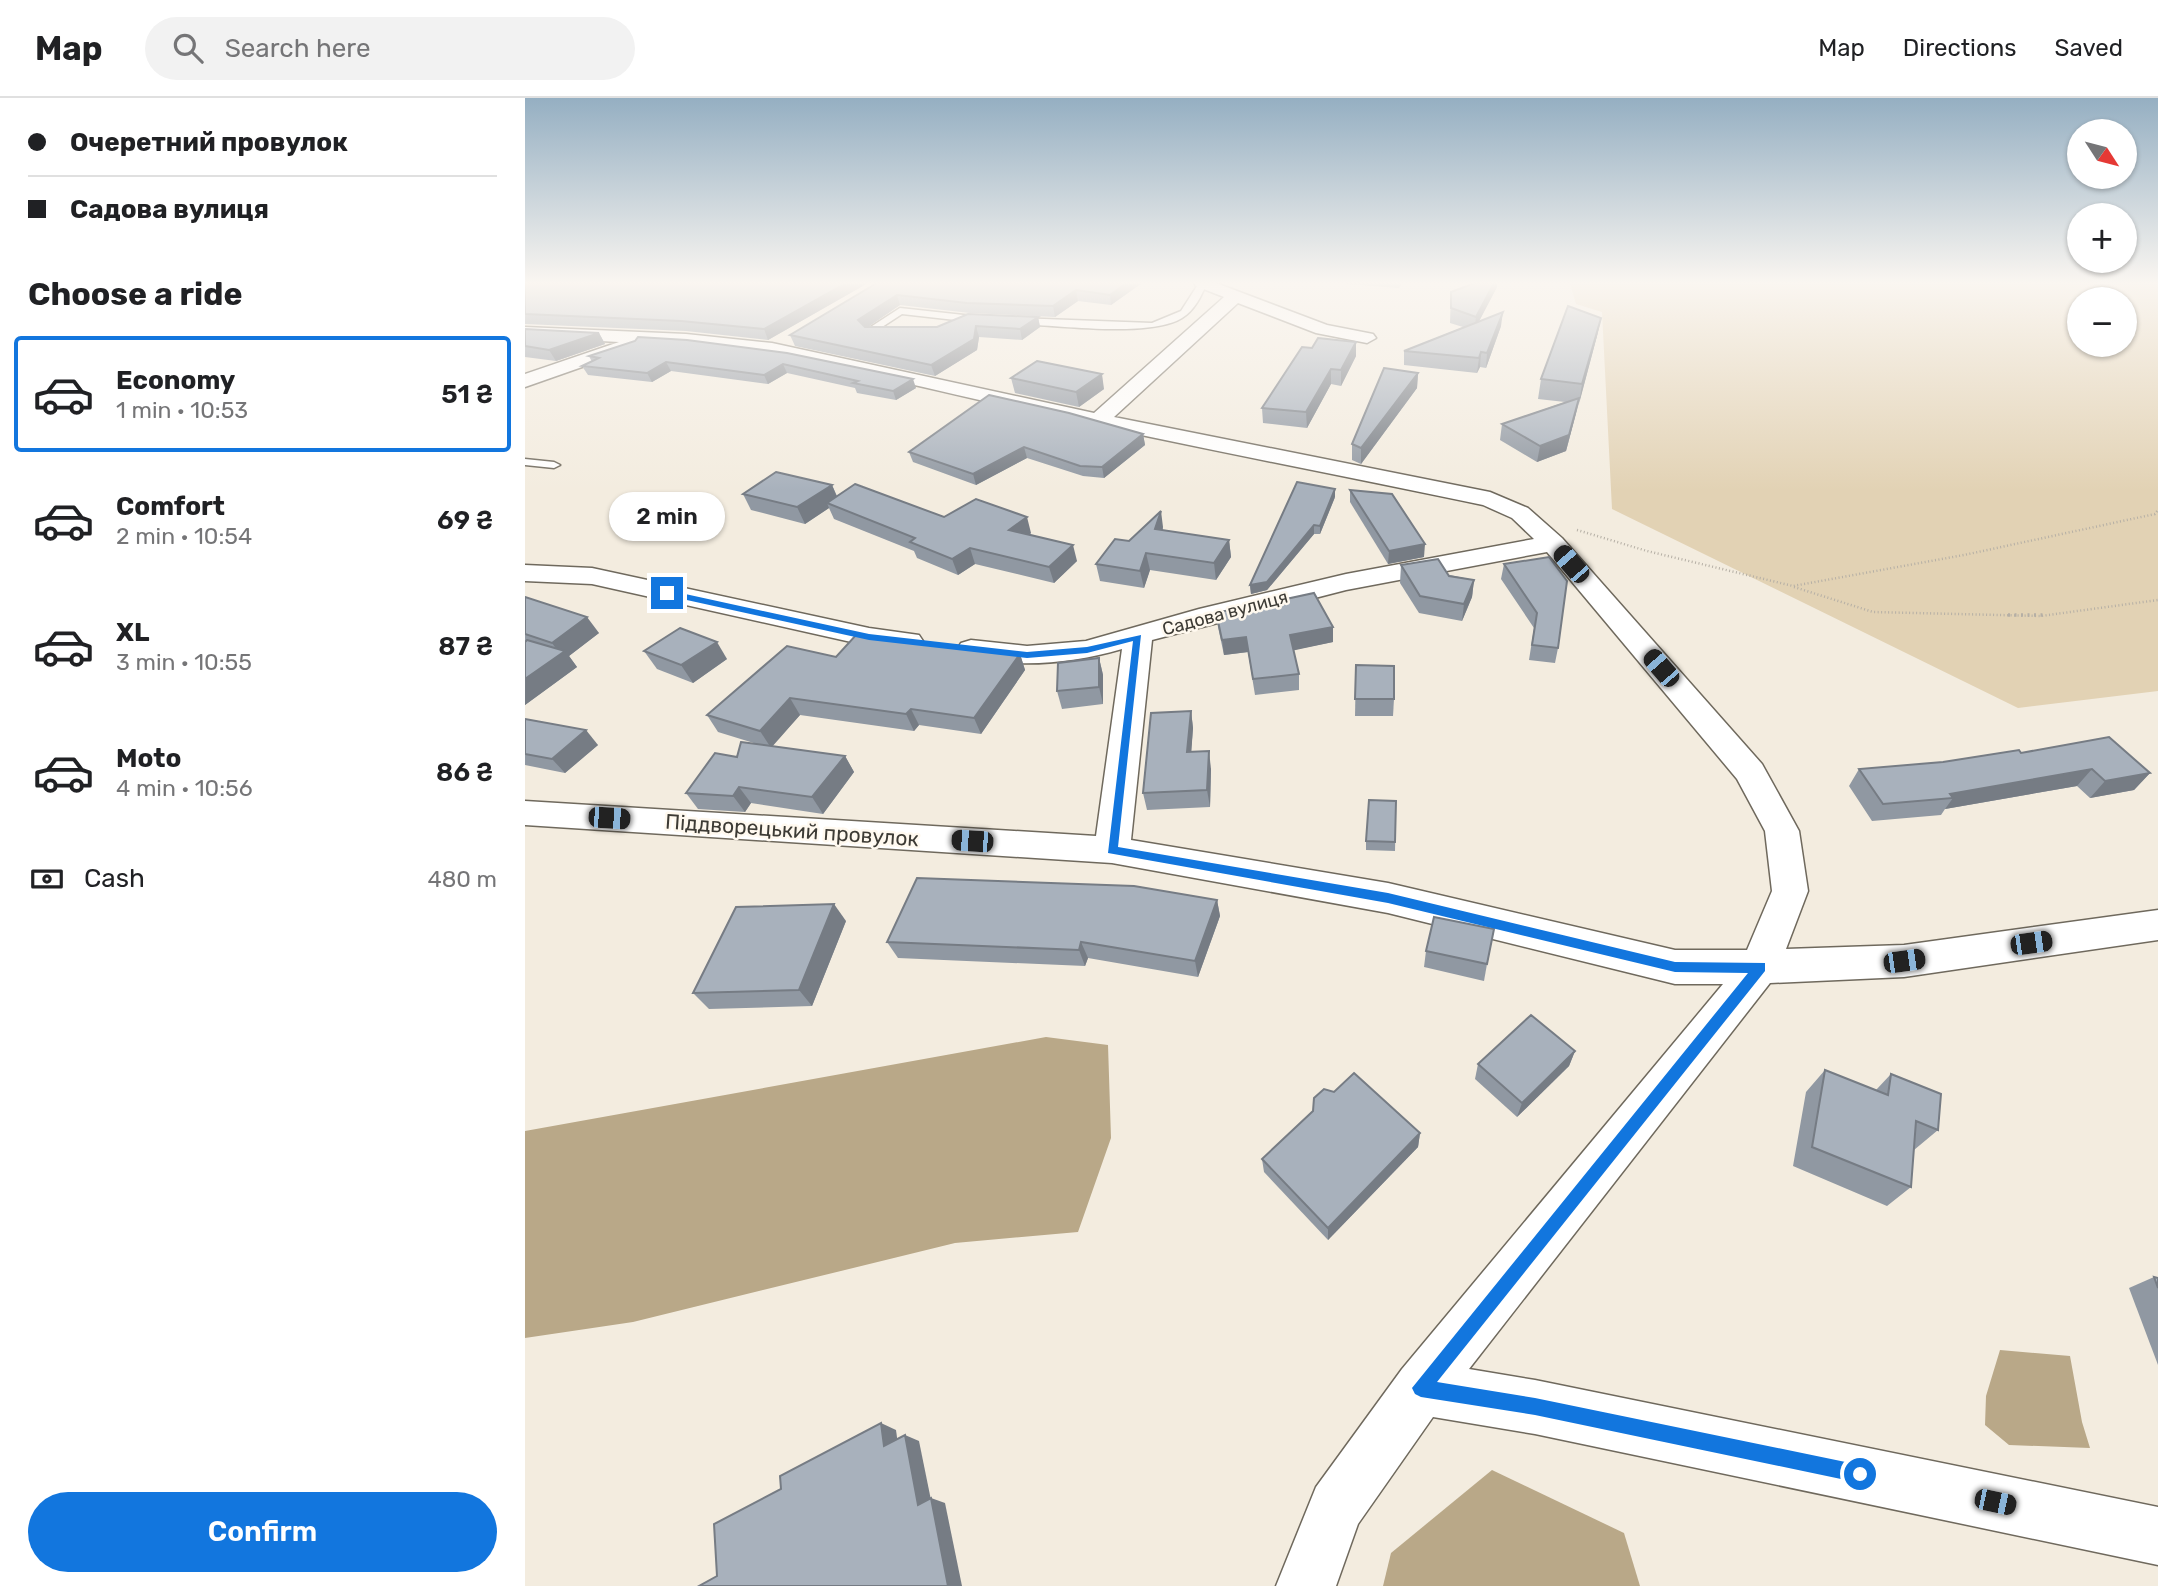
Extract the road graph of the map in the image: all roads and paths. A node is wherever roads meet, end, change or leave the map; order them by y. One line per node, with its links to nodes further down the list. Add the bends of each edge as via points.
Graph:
1 (605, 352): 4 (street)
2 (788, 352): 5 (street)
3 (1173, 352): 5 (street)
4 (525, 381)
5 (1098, 420): 9 (street, via 1490,499)
6 (525, 462): 7 (lane)
7 (554, 465)
8 (2158, 510): 12 (path, via 1964,555)
9 (1520, 513): 10 (street); 12 (path, via 1647,551)
10 (1553, 543): 14 (street, Садова вулиця, via 1346,582); 18 (street, via 1750,772 1782,831 1790,891)
11 (525, 573): 14 (street, Садова вулиця, via 592,576 869,637 1027,655 1087,650)
12 (1793, 586): 13 (path, via 1873,612 2042,616)
13 (2158, 600)
14 (1138, 637): 16 (street)
15 (525, 813): 16 (street, Піддворецький провулок)
16 (1112, 850): 18 (street, Піддворецький провулок, via 1388,898 1675,967)
17 (2158, 925): 18 (street, Піддворецький провулок, via 1904,961)
18 (1760, 967): 19 (street)
19 (1421, 1388): 20 (street, via 1535,1407); 21 (street, via 1336,1507)
20 (2158, 1536)
21 (1306, 1586)

